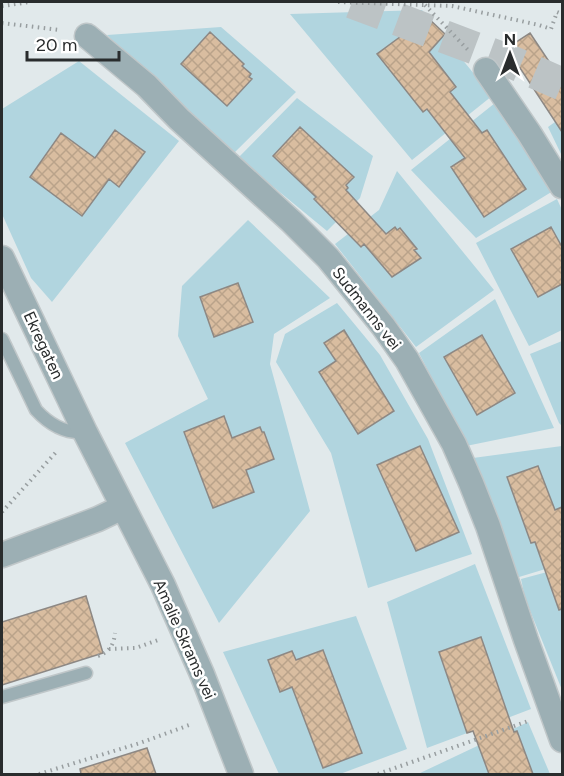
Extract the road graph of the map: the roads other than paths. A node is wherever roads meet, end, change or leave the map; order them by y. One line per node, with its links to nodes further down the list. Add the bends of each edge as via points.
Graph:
1 (87, 36): 11 (street, Sudmanns vei, via 147,86 291,221 328,258 383,326 433,404 471,483)
2 (486, 70): 3 (street)
3 (562, 186)
4 (2, 258): 6 (street, Ekregaten)
5 (2, 339): 6 (lane, via 36,410 44,419)
6 (80, 433): 7 (street, Amalie Skrams vei)
7 (123, 507): 8 (street); 12 (street, Amalie Skrams vei, via 163,585)
8 (2, 555)
9 (86, 672): 10 (lane)
10 (2, 697)
11 (562, 740)
12 (241, 774)

